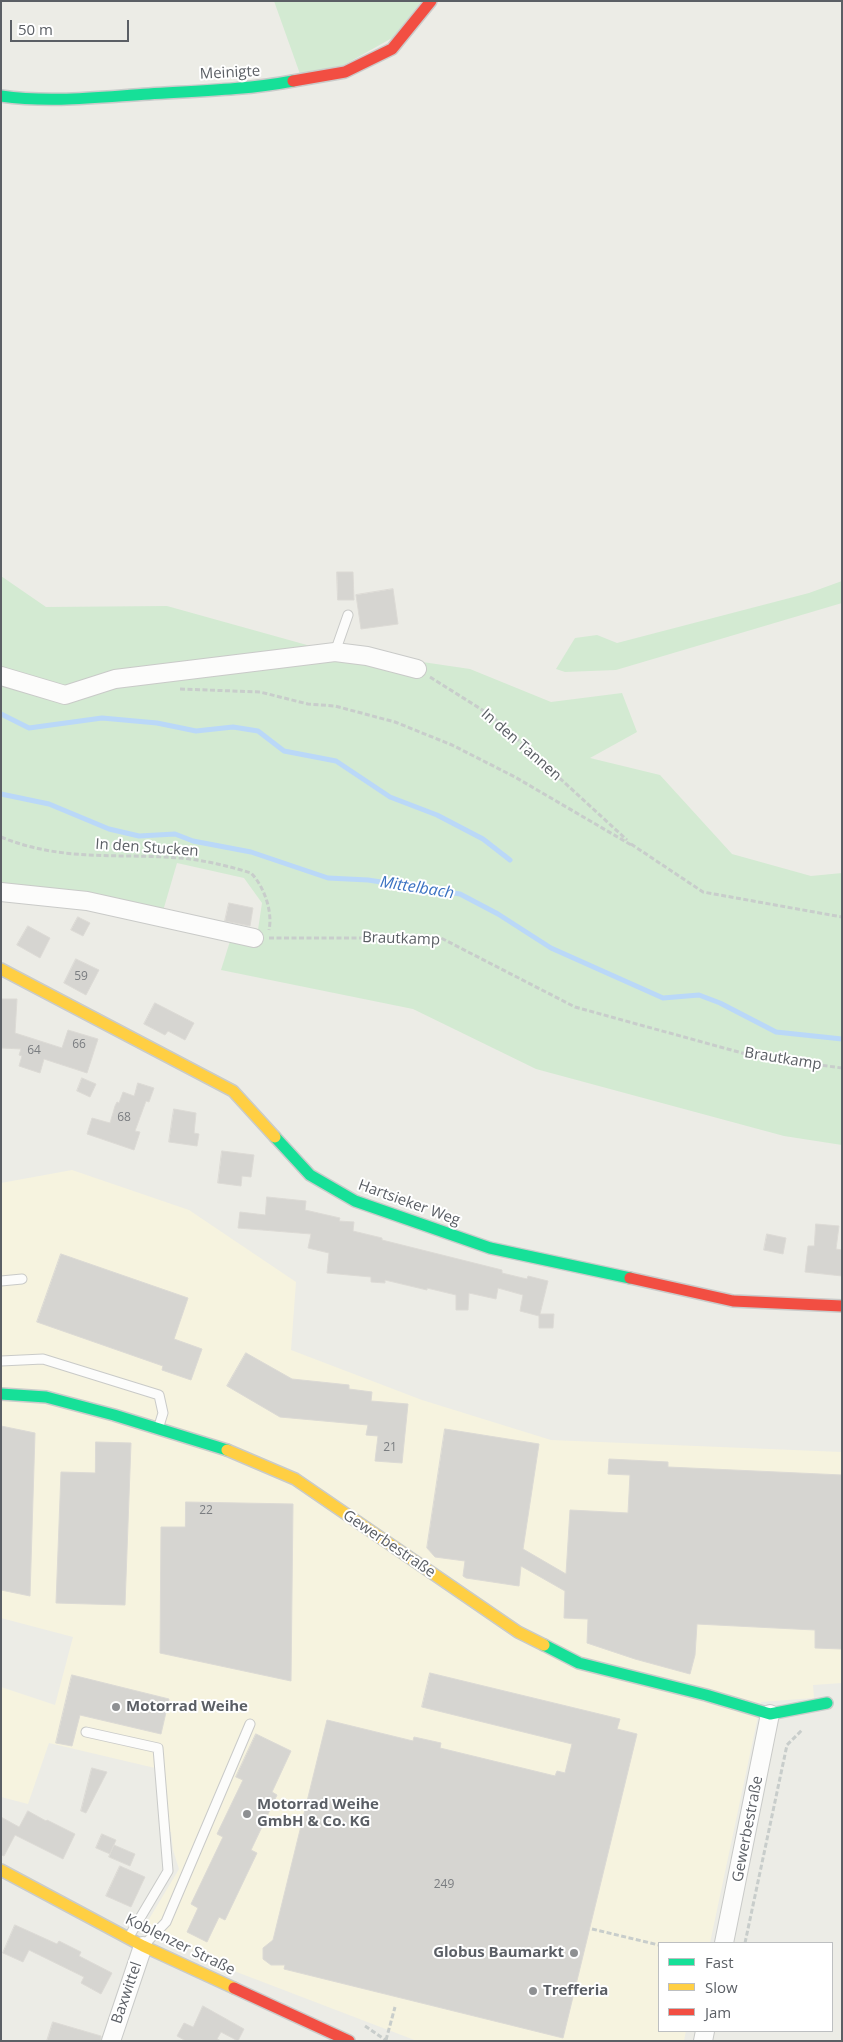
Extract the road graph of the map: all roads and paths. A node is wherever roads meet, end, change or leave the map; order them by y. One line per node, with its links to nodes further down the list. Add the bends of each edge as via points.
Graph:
1 (431, 1): 2 (street, Meinigte, via 392,49 345,72 260,87 88,98 29,100)
2 (1, 96)
3 (348, 615): 4 (lane)
4 (335, 652): 5 (street, via 367,656); 6 (street, via 115,679 65,695)
5 (417, 669): 9 (path, In den Tannen, via 492,716)
6 (1, 676)
7 (171, 687): 9 (path, via 260,692 308,704 335,706 394,722 515,777)
8 (1, 837): 12 (path, In den Stucken, via 22,845 68,854 180,858 251,873 270,908 271,921)
9 (633, 846): 11 (path, In den Tannen, via 703,892)
10 (1, 892): 12 (street, via 87,901)
11 (842, 917)
12 (260, 938): 14 (path, Brautkamp, via 441,938 575,1007 753,1056)
13 (1, 969): 17 (street, Hartsieker Weg, via 233,1091 310,1175 354,1201 490,1248 733,1301)
14 (842, 1068)
15 (22, 1279): 16 (lane)
16 (1, 1281)
17 (842, 1306)
18 (1, 1361): 20 (lane, via 43,1359 159,1395 163,1413)
19 (1, 1394): 20 (street, Gewerbestraße, via 46,1397)
20 (158, 1428): 22 (street, Gewerbestraße, via 226,1450 295,1479 518,1632 579,1663)
21 (827, 1702): 22 (street, Gewerbestraße)
22 (770, 1714): 29 (street, Gewerbestraße)
23 (250, 1724): 28 (lane, via 166,1922)
24 (807, 1726): 30 (path, via 787,1745)
25 (86, 1732): 28 (lane, via 158,1748 168,1871)
26 (1, 1870): 28 (street, Koblenzer Straße)
27 (592, 1929): 31 (path)
28 (136, 1942): 34 (street, Baxwittel); 35 (street, Koblenzer Straße)
29 (724, 1942)
30 (745, 1942)
31 (658, 1945)
32 (395, 2007): 33 (path)
33 (386, 2040)
34 (111, 2041)
35 (348, 2041)

